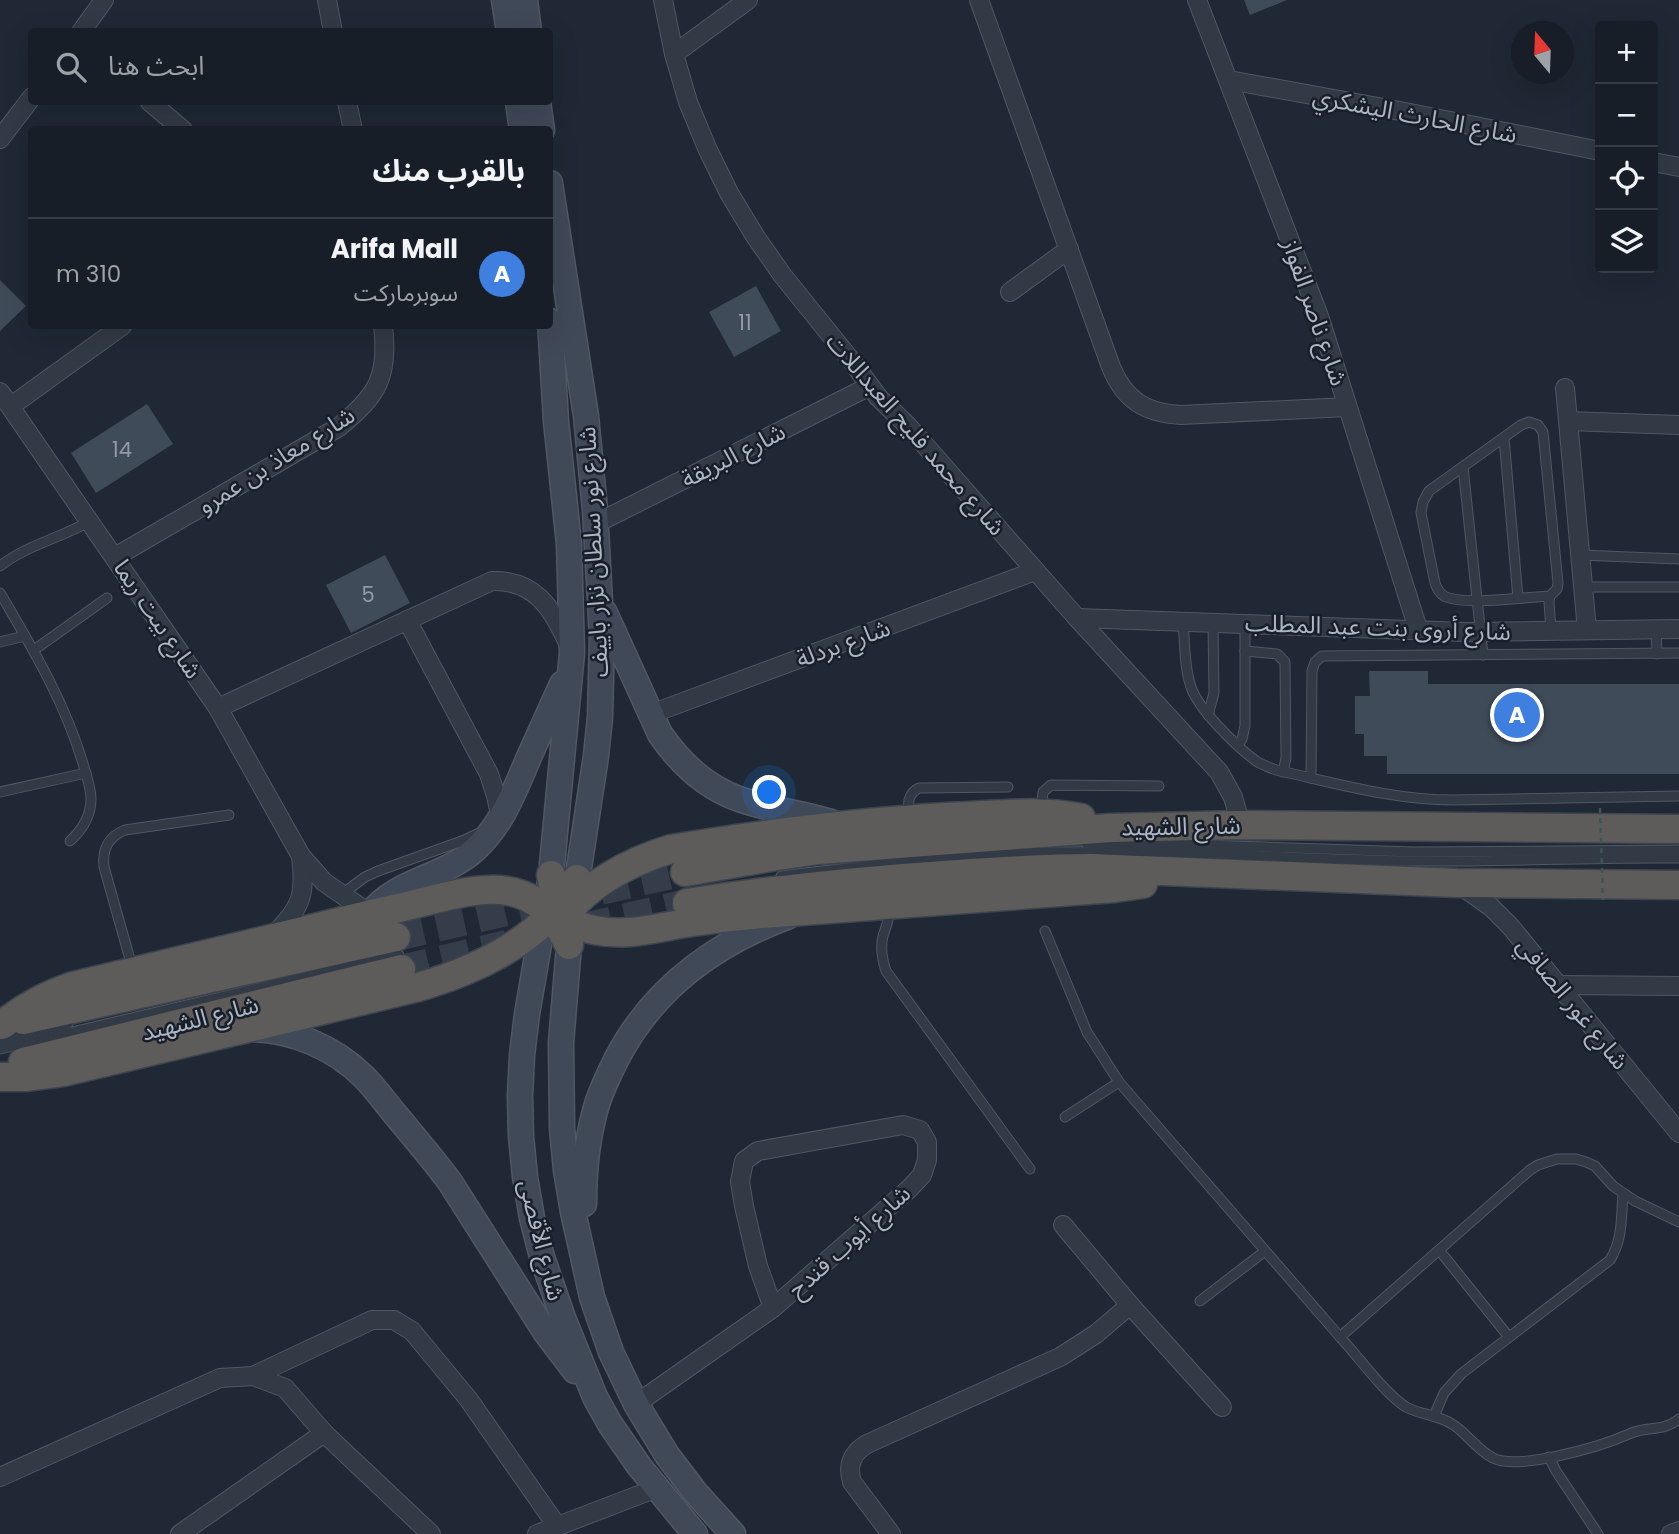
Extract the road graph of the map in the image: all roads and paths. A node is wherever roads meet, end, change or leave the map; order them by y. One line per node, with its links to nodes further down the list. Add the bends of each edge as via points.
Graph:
1 (104, 0): 9 (street)
2 (327, 0): 10 (street)
3 (504, 0): 11 (main road)
4 (525, 0): 12 (main road)
5 (663, 0): 13 (street, شارع محمد فليح العبداللات)
6 (747, 0): 13 (street)
7 (979, 0): 29 (street)
8 (1197, 0): 14 (street, شارع ناصر الفواز)
9 (83, 28)
10 (332, 28)
11 (508, 28)
12 (528, 28)
13 (674, 54): 34 (street, شارع محمد فليح العبداللات, via 688,102 729,193 783,276)
14 (1229, 80): 25 (street, شارع الحارث اليشكري); 37 (street, شارع ناصر الفواز, via 1319,316)
15 (28, 102): 24 (street)
16 (154, 105): 20 (street)
17 (348, 105): 21 (street)
18 (518, 105): 22 (main road)
19 (538, 105): 23 (main road)
20 (178, 126)
21 (352, 126)
22 (521, 126)
23 (541, 126)
24 (0, 139)
25 (1595, 150)
26 (1658, 163): 27 (street)
27 (1679, 167)
28 (553, 202): 43 (main road, شارع نور سلطان نزار باييف, via 586,416)
29 (1069, 249): 30 (street); 37 (street, via 1116,381 1138,403 1181,415)
30 (1010, 292)
31 (117, 329): 36 (street)
32 (383, 329): 45 (street, شارع معاذ بن عمرو, via 381,378 352,416)
33 (550, 329): 75 (main road, شارع نور سلطان نزار باييف, via 569,544)
34 (870, 386): 43 (street, شارع البريقة); 48 (street, شارع محمد فليح العبداللات)
35 (1565, 388): 38 (street)
36 (5, 399): 42 (street, شارع بيت ريما)
37 (1347, 407): 62 (street, شارع ناصر الفواز)
38 (1568, 421): 39 (street); 44 (street)
39 (1679, 425)
40 (1504, 438): 41 (lane); 52 (lane, via 1525,423 1538,425 1543,432 1558,583); 54 (lane)
41 (1463, 467): 56 (lane); 56 (lane, via 1429,491 1421,513 1440,593)
42 (90, 521): 45 (street, شارع بيت ريما); 47 (lane)
43 (596, 524): 55 (main road, شارع نور سلطان نزار باييف)
44 (1580, 555): 46 (lane); 49 (street)
45 (115, 557): 76 (street, شارع بيت ريما)
46 (1679, 559)
47 (0, 566)
48 (1035, 571): 57 (street, شارع محمد فليح العبداللات); 77 (street, شارع بردلة)
49 (1583, 587): 50 (lane); 65 (street)
50 (1679, 587)
51 (0, 593): 68 (lane)
52 (1550, 596): 54 (lane); 66 (lane)
53 (107, 598): 70 (lane)
54 (1518, 598): 56 (lane)
55 (600, 600): 77 (main road); 111 (main road, شارع نور سلطان نزار باييف, via 600,717 593,781)
56 (1477, 601): 67 (lane)
57 (1077, 618): 59 (street, شارع أروى بنت عبد المطلب); 94 (street, شارع محمد فليح العبداللات, via 1219,772)
58 (407, 621): 75 (street, via 492,581 504,581 528,589 546,603); 76 (street); 91 (street, via 489,774)
59 (1183, 622): 60 (street, شارع أروى بنت عبد المطلب); 78 (lane, via 1188,676)
60 (1213, 623): 61 (street, شارع أروى بنت عبد المطلب); 78 (lane, via 1214,693)
61 (1245, 624): 62 (street, شارع أروى بنت عبد المطلب); 71 (lane)
62 (1418, 629): 67 (street, شارع أروى بنت عبد المطلب)
63 (1656, 629): 64 (street, شارع أروى بنت عبد المطلب); 65 (street, شارع أروى بنت عبد المطلب); 74 (lane)
64 (1679, 629)
65 (1587, 630): 66 (street, شارع أروى بنت عبد المطلب)
66 (1550, 631): 67 (street, شارع أروى بنت عبد المطلب)
67 (1481, 632): 73 (lane)
68 (25, 636): 69 (lane); 70 (lane)
69 (0, 642)
70 (34, 650): 81 (lane, via 60,701)
71 (1245, 651): 79 (lane, via 1245,726); 80 (lane, via 1277,654 1285,662)
72 (1679, 653): 74 (lane)
73 (1483, 654): 74 (lane); 82 (lane, via 1318,659 1312,671)
74 (1657, 654)
75 (572, 658): 91 (main road); 111 (main road, شارع نور سلطان نزار باييف)
76 (218, 708): 99 (street, شارع بيت ريما)
77 (651, 714): 93 (main road, via 672,751 720,791)
78 (1208, 715): 79 (lane)
79 (1238, 745): 80 (lane, via 1262,764)
80 (1283, 772): 82 (lane)
81 (86, 773): 85 (lane); 97 (lane, via 90,810)
82 (1311, 778): 89 (lane, via 1385,795)
83 (1159, 786): 88 (lane, via 1051,785 1043,792)
84 (1008, 787): 92 (lane, via 919,788 909,797)
85 (0, 792)
86 (1679, 796): 89 (lane, via 1482,800)
87 (1600, 808): 107 (path, bridge)
88 (1040, 813): 92 (highway); 95 (highway, via 1083,818)
89 (1419, 813): 94 (highway, شارع الشهيد); 96 (highway, شارع الشهيد)
90 (229, 815): 114 (lane, via 125,830 107,844 104,867)
91 (501, 819): 106 (lane, via 462,841 378,871); 110 (main road, via 471,852 395,891)
92 (909, 819): 93 (highway)
93 (841, 825): 111 (highway, via 648,856 625,866)
94 (1241, 825): 95 (highway, شارع الشهيد)
95 (1110, 828): 104 (highway, شارع الشهيد, via 818,850 735,862)
96 (1679, 829)
97 (70, 841)
98 (1679, 850): 100 (lane, via 1413,852 1072,843 844,859 776,873 1062,852 1412,861)
99 (300, 856): 106 (street, شارع بيت ريما); 113 (street, شارع بيت ريما, via 300,899)
100 (1679, 858)
101 (1205, 872): 102 (highway, شارع الشهيد); 104 (highway, شارع الشهيد, via 1034,869 764,892); 108 (highway, via 1115,888)
102 (1457, 883): 103 (highway, شارع الشهيد); 115 (street, شارع غور الصافي, via 1501,916)
103 (1679, 885)
104 (686, 890): 105 (lane)
105 (712, 890)
106 (342, 894): 110 (street, شارع بيت ريما)
107 (1604, 900)
108 (887, 904): 109 (highway); 125 (lane, via 881,954 886,971)
109 (803, 911): 111 (highway, via 622,933 586,928); 131 (main road, via 721,948 677,980 638,1024 597,1102 584,1174)
110 (370, 914): 111 (highway, via 486,890 520,894); 113 (highway)
111 (558, 914): 117 (highway, via 495,957 447,978); 131 (main road, شارع الأقصى, via 561,1107 566,1170); 138 (main road, شارع الأقصى, via 527,1014 521,1136 542,1257)
112 (1045, 931): 121 (lane, via 1087,1032)
113 (270, 939): 114 (highway)
114 (134, 971): 118 (highway, via 58,991 28,1005)
115 (1557, 985): 116 (street); 123 (street, شارع غور الصافي)
116 (1679, 986)
117 (239, 1029): 120 (highway, via 64,1072); 138 (main road, via 278,1032 315,1043 362,1075 450,1182 547,1333)
118 (0, 1035): 119 (highway, شارع الشهيد, via 398,952)
119 (0, 1068)
120 (0, 1077)
121 (1119, 1082): 122 (lane); 130 (lane)
122 (1065, 1117)
123 (1672, 1117): 124 (street, شارع غور الصافي)
124 (1679, 1133)
125 (1030, 1169)
126 (1623, 1194): 127 (lane); 129 (lane, via 1586,1162 1567,1158 1547,1161 1530,1170); 136 (lane, via 1621,1234 1610,1259)
127 (1679, 1222)
128 (1063, 1225): 133 (street)
129 (1439, 1250): 135 (lane); 136 (lane)
130 (1265, 1251): 132 (lane); 135 (lane)
131 (583, 1254): 139 (main road, شارع الأقصى, via 611,1352)
132 (1200, 1301)
133 (1130, 1305): 140 (street); 153 (street, via 1060,1357 859,1449 850,1464 852,1482)
134 (773, 1308): 134 (street, شارع أيوب قندح, via 744,1206 740,1182 744,1161 758,1151 834,1137 904,1125 920,1130 928,1142 922,1175); 139 (street, شارع أيوب قندح)
135 (1340, 1336): 141 (lane, via 1395,1399)
136 (1509, 1337): 141 (lane, via 1451,1383)
137 (253, 1376): 143 (street, via 285,1388); 145 (street, via 220,1378); 147 (street, via 372,1320 394,1320 412,1331 469,1400)
138 (595, 1397): 146 (main road, شارع الأقصى)
139 (636, 1404): 152 (main road, شارع الأقصى, via 667,1455)
140 (1222, 1407)
141 (1434, 1416): 144 (lane, via 1452,1424 1500,1461)
142 (1679, 1419): 144 (lane, via 1669,1427 1637,1430)
143 (324, 1433): 148 (street); 149 (street)
144 (1549, 1457): 154 (lane)
145 (0, 1477)
146 (657, 1488): 147 (street); 151 (main road, شارع الأقصى)
147 (556, 1526): 150 (street)
148 (180, 1534)
149 (431, 1534)
150 (537, 1534)
151 (695, 1534)
152 (733, 1534)
153 (891, 1534)
154 (1598, 1534)

